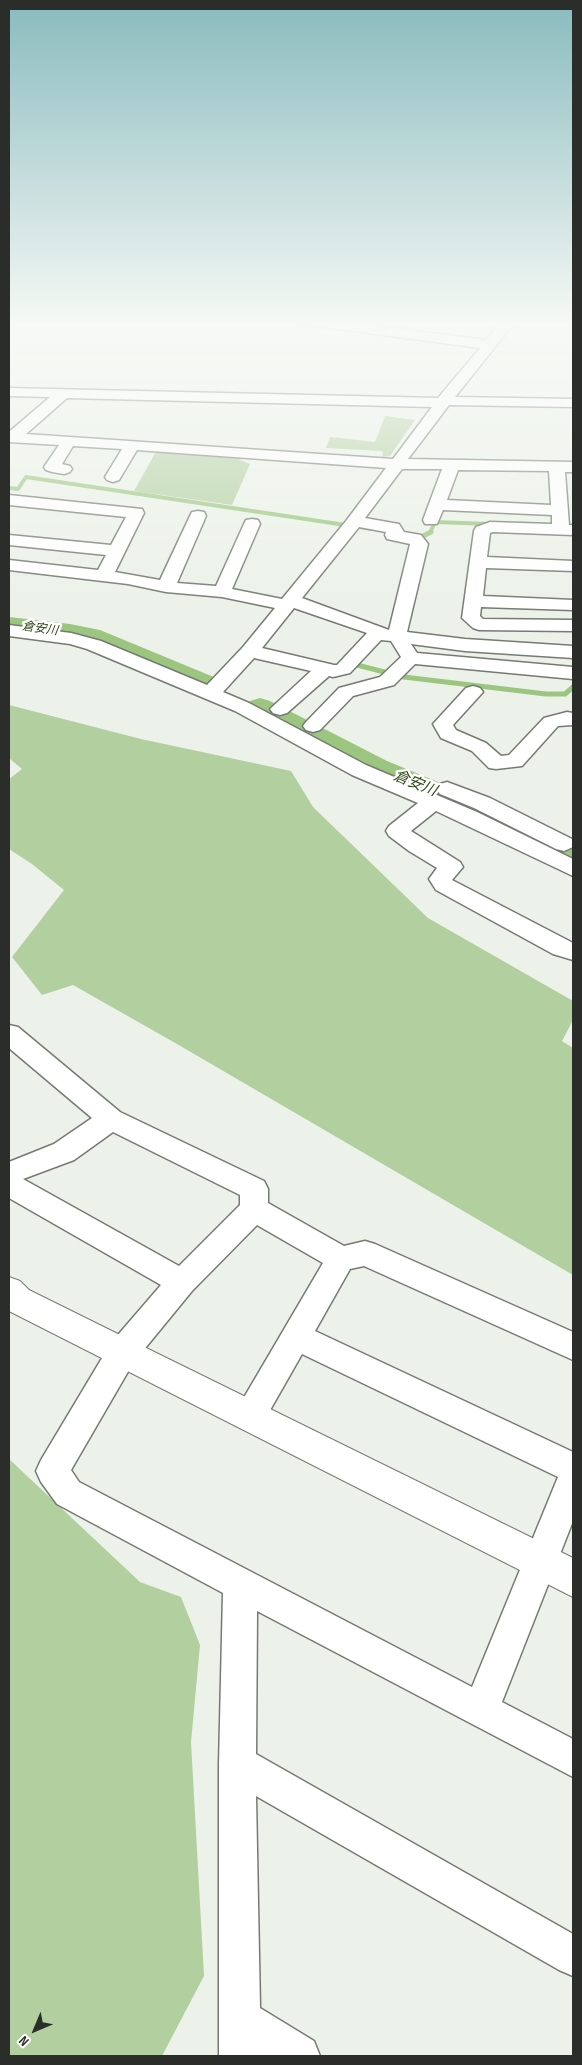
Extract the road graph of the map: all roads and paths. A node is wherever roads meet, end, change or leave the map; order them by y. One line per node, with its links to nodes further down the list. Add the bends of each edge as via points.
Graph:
1 (35, 418): 3 (street)
2 (430, 418): 7 (street)
3 (14, 437): 4 (street); 6 (street)
4 (69, 441): 5 (street); 10 (street, via 52,467)
5 (132, 446): 7 (street); 11 (street)
6 (9, 454)
7 (399, 463): 8 (street); 16 (street)
8 (452, 464): 9 (street); 13 (street, via 434,512)
9 (565, 467): 13 (street)
10 (64, 469)
11 (113, 477)
12 (9, 500): 19 (street, via 136,513)
13 (558, 510): 17 (street)
14 (198, 516): 24 (street)
15 (252, 524): 25 (street)
16 (352, 524): 27 (street); 33 (street, via 393,528 395,533 415,539 418,544)
17 (567, 530): 20 (street, via 490,527 482,531)
18 (11, 545): 19 (street)
19 (115, 551): 23 (street)
20 (478, 562): 22 (street); 26 (street)
21 (9, 565): 23 (street)
22 (573, 566)
23 (104, 576): 24 (street)
24 (166, 587): 25 (street)
25 (223, 590): 27 (street)
26 (473, 601): 28 (street); 30 (street, via 471,618 479,624)
27 (285, 603): 32 (street, via 376,630); 34 (street)
28 (573, 605)
29 (9, 619): 39 (street, via 82,628 102,634)
30 (573, 626)
31 (9, 631): 39 (street, via 88,644)
32 (377, 634): 33 (street); 37 (street, via 343,669 333,671)
33 (397, 635): 35 (street, via 514,649); 36 (street)
34 (250, 651): 37 (street); 39 (street)
35 (573, 652)
36 (411, 658): 38 (street); 44 (street, via 387,681 346,692)
37 (326, 668): 42 (street)
38 (573, 673)
39 (217, 686): 41 (street)
40 (473, 692): 43 (street, via 443,724 448,734 479,747 496,763 515,761 551,722 567,718)
41 (253, 705): 42 (street); 45 (street, via 359,770)
42 (280, 709): 44 (street)
43 (573, 720)
44 (313, 726): 46 (street, via 382,762 482,803)
45 (433, 802): 47 (street); 48 (street, via 397,831 452,868 440,879 444,885)
46 (573, 848)
47 (573, 868)
48 (573, 952)
49 (9, 1034): 50 (street)
50 (111, 1119): 51 (street, via 64,1152); 53 (street, via 254,1189)
51 (9, 1173)
52 (9, 1185): 55 (street)
53 (254, 1210): 54 (street); 55 (street)
54 (341, 1259): 57 (street); 58 (street, via 365,1253)
55 (182, 1282): 59 (street)
56 (9, 1291): 59 (street, via 18,1300)
57 (296, 1336): 60 (street); 61 (street)
58 (573, 1346)
59 (122, 1353): 60 (street); 65 (street, via 52,1471 68,1492)
60 (250, 1416): 63 (street)
61 (573, 1468)
62 (573, 1482): 63 (street)
63 (540, 1561): 64 (street); 66 (street)
64 (573, 1578)
65 (240, 1584): 66 (street); 68 (street)
66 (481, 1710): 67 (street)
67 (573, 1759)
68 (237, 1764): 69 (street); 70 (street)
69 (573, 1956)
70 (240, 2038): 71 (street)
71 (299, 2056)

